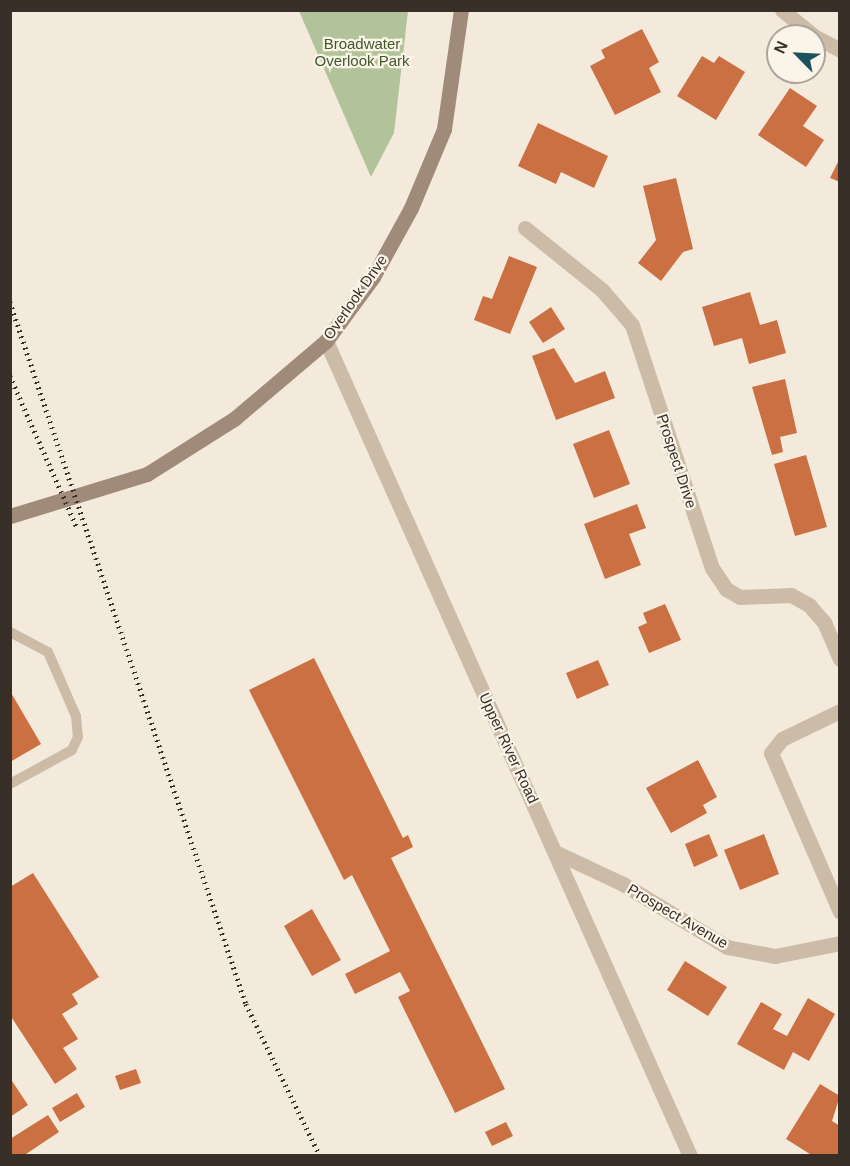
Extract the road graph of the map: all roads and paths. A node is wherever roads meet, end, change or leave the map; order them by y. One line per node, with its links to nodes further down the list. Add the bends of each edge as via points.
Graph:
1 (461, 10): 7 (main road, Overlook Drive, via 440,139 411,208 373,277)
2 (782, 10): 3 (street)
3 (799, 24)
4 (826, 42): 5 (street)
5 (840, 50)
6 (525, 228): 10 (street, Prospect Drive, via 602,290 632,325 712,568 726,588 740,597 790,595 809,605 824,622)
7 (326, 341): 8 (main road, Overlook Drive, via 234,419 147,474); 13 (street, Upper River Road)
8 (16, 515)
9 (10, 632): 12 (lane, via 48,651 76,716 78,737 72,750)
10 (840, 659)
11 (840, 711): 14 (street, via 782,739 771,753)
12 (10, 783)
13 (557, 853): 15 (street, Prospect Avenue, via 623,884 727,946 775,956); 16 (street, Upper River Road)
14 (840, 912)
15 (840, 943)
16 (690, 1155)

